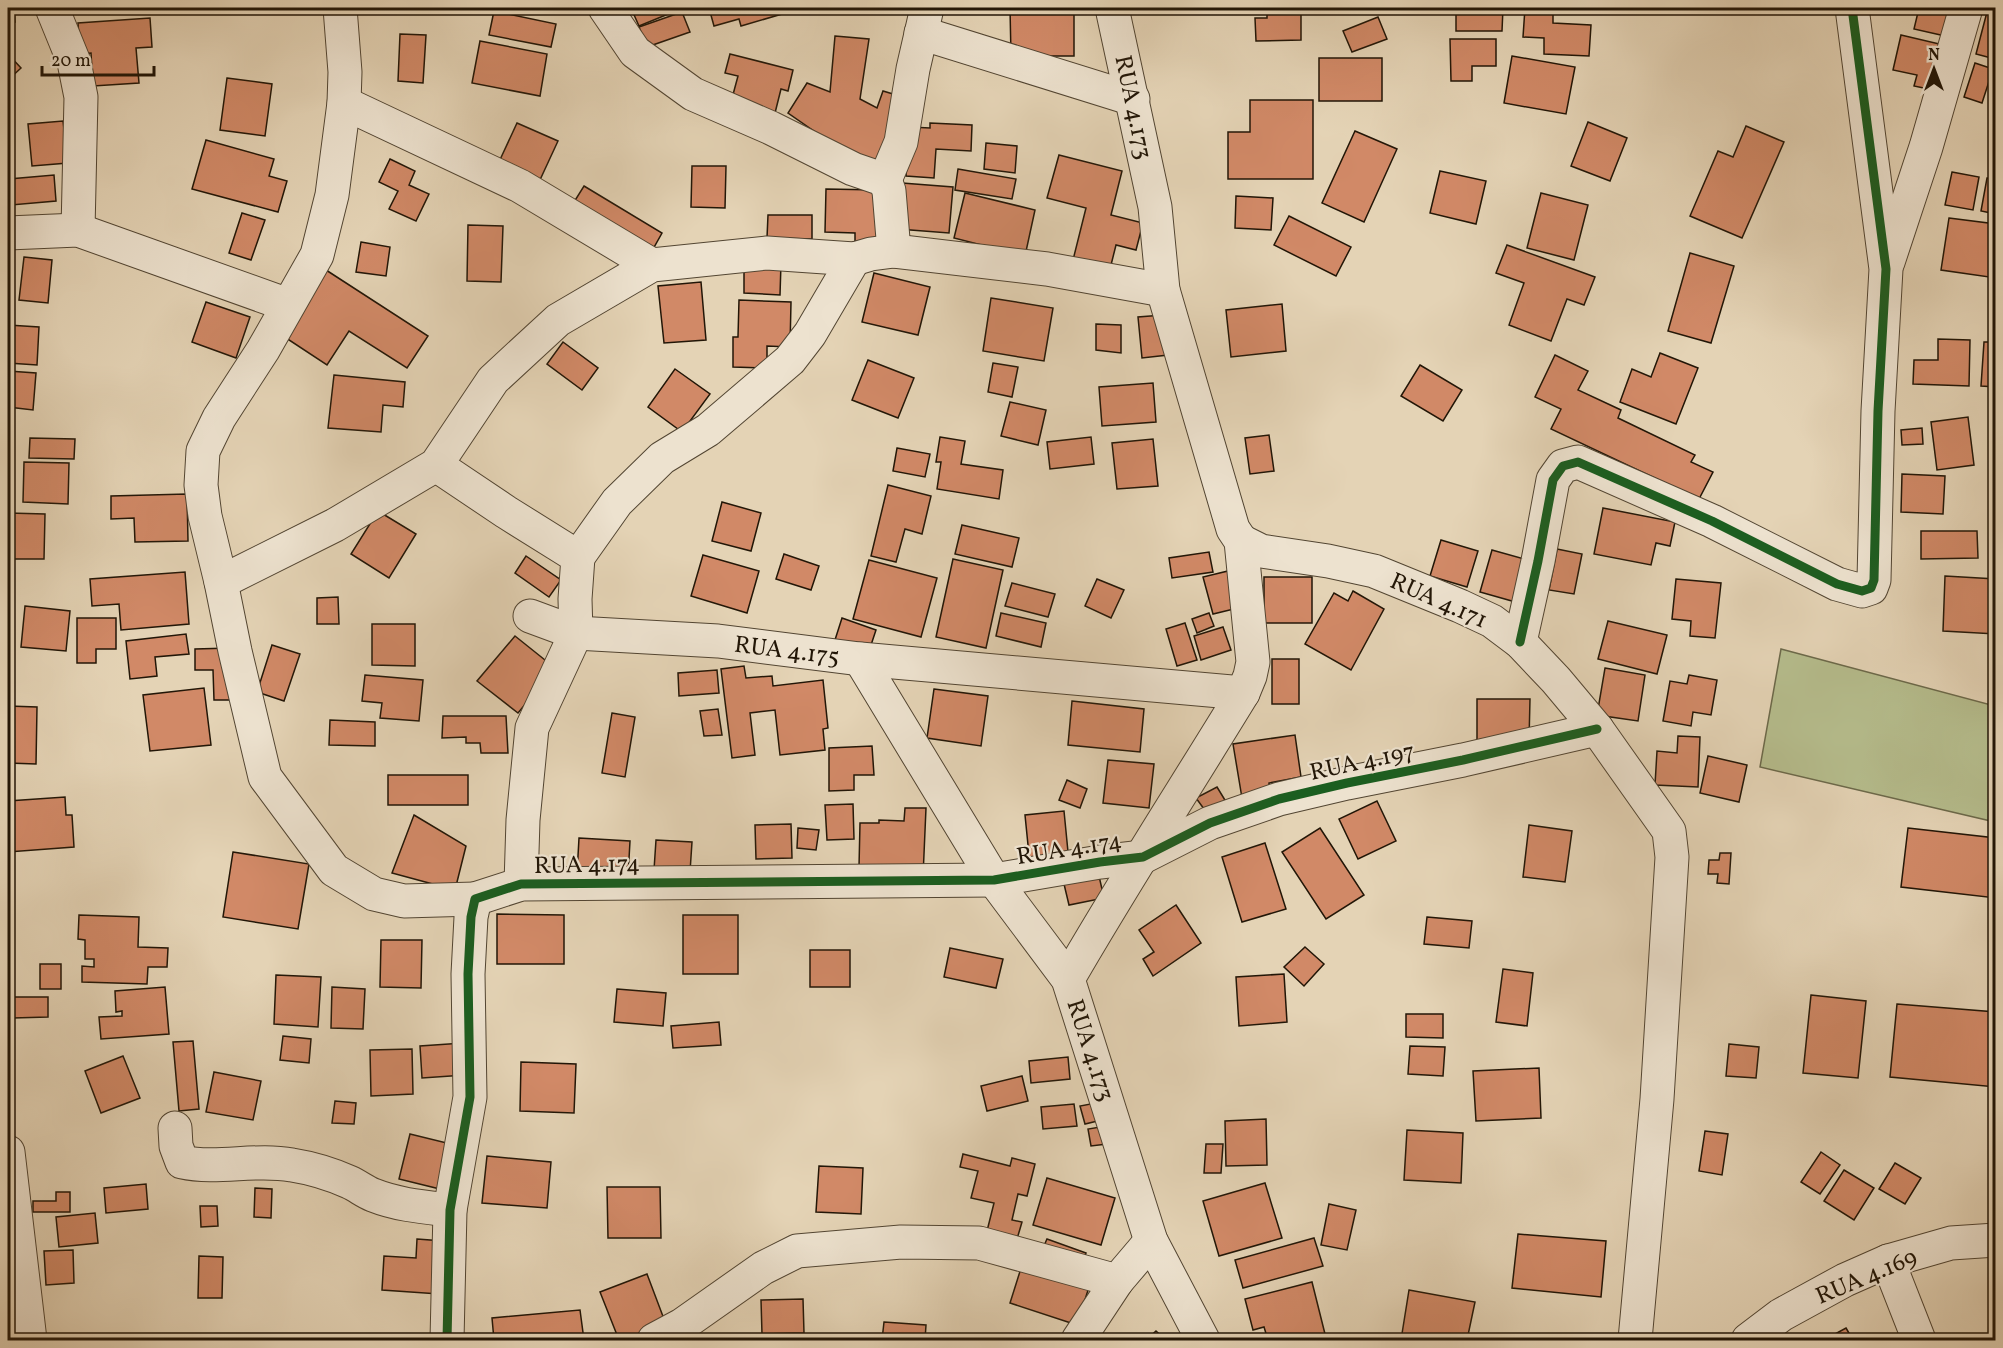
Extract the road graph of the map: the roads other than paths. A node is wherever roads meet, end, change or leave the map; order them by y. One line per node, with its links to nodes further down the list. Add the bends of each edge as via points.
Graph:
1 (52, 8): 11 (street, via 74,63 81,97)
2 (340, 8): 9 (street, RUA 4.174)
3 (605, 8): 10 (street, via 635,52 693,94 853,169)
4 (1112, 8): 8 (street, RUA 4.173)
5 (1852, 8): 16 (street)
6 (1966, 8): 16 (street)
7 (924, 20): 8 (street); 10 (street, via 901,142)
8 (1133, 99): 17 (street, RUA 4.173, via 1155,207)
9 (344, 103): 15 (street, via 520,186); 18 (street, RUA 4.174, via 332,195 316,255)
10 (885, 180): 13 (street)
11 (78, 230): 12 (street); 18 (street)
12 (8, 233)
13 (894, 251): 14 (street); 17 (street, via 1047,269)
14 (854, 259): 15 (street, via 766,253); 21 (street, via 790,360 708,430 662,458 617,502)
15 (652, 265): 19 (street, via 558,320 493,380)
16 (1886, 269): 25 (street, via 1871,588 1862,591 1837,584 1712,520 1578,462 1563,466 1553,480)
17 (1163, 290): 20 (street, RUA 4.173, via 1233,529)
18 (288, 305): 22 (street, RUA 4.174, via 203,451 204,516)
19 (436, 465): 21 (street); 22 (street, via 335,525)
20 (1241, 541): 25 (street, RUA 4.171, via 1261,551 1374,571 1492,621); 27 (street, RUA 4.173, via 1253,662)
21 (578, 557): 24 (street)
22 (222, 582): 32 (street, RUA 4.174, via 265,777 334,870 374,894 404,901)
23 (530, 616): 24 (street, RUA 4.175)
24 (576, 633): 26 (street, RUA 4.175, via 718,641); 31 (street, via 532,728)
25 (1520, 642): 28 (street, RUA 4.171)
26 (861, 659): 27 (street); 30 (street, RUA 4.175)
27 (1243, 693): 29 (street, RUA 4.173)
28 (1597, 729): 29 (street, RUA 4.197, via 1279,799 1210,823); 46 (street, RUA 4.171, via 1669,831 1672,857 1657,1099)
29 (1143, 857): 30 (street, RUA 4.174); 33 (street, RUA 4.173, via 1114,898)
30 (994, 880): 31 (street, RUA 4.174); 33 (street, RUA 4.175)
31 (521, 884): 32 (street, RUA 4.174)
32 (475, 899): 36 (street, via 468,974 470,1097)
33 (1068, 979): 38 (street, RUA 4.173)
34 (175, 1128): 36 (street, via 182,1162 199,1166 240,1162 291,1164 326,1173 371,1195 401,1204)
35 (8, 1152): 41 (street)
36 (450, 1210): 42 (street)
37 (1995, 1240): 39 (street, RUA 4.169, via 1951,1243)
38 (1151, 1241): 40 (street); 45 (street, RUA 4.173)
39 (1888, 1262): 47 (street, RUA 4.169, via 1781,1315); 48 (street)
40 (1117, 1281): 43 (street, via 979,1243 901,1242 797,1251 763,1268); 44 (street)
41 (30, 1341)
42 (447, 1341)
43 (654, 1341)
44 (1078, 1341)
45 (1203, 1341)
46 (1635, 1341)
47 (1748, 1341)
48 (1918, 1341)

